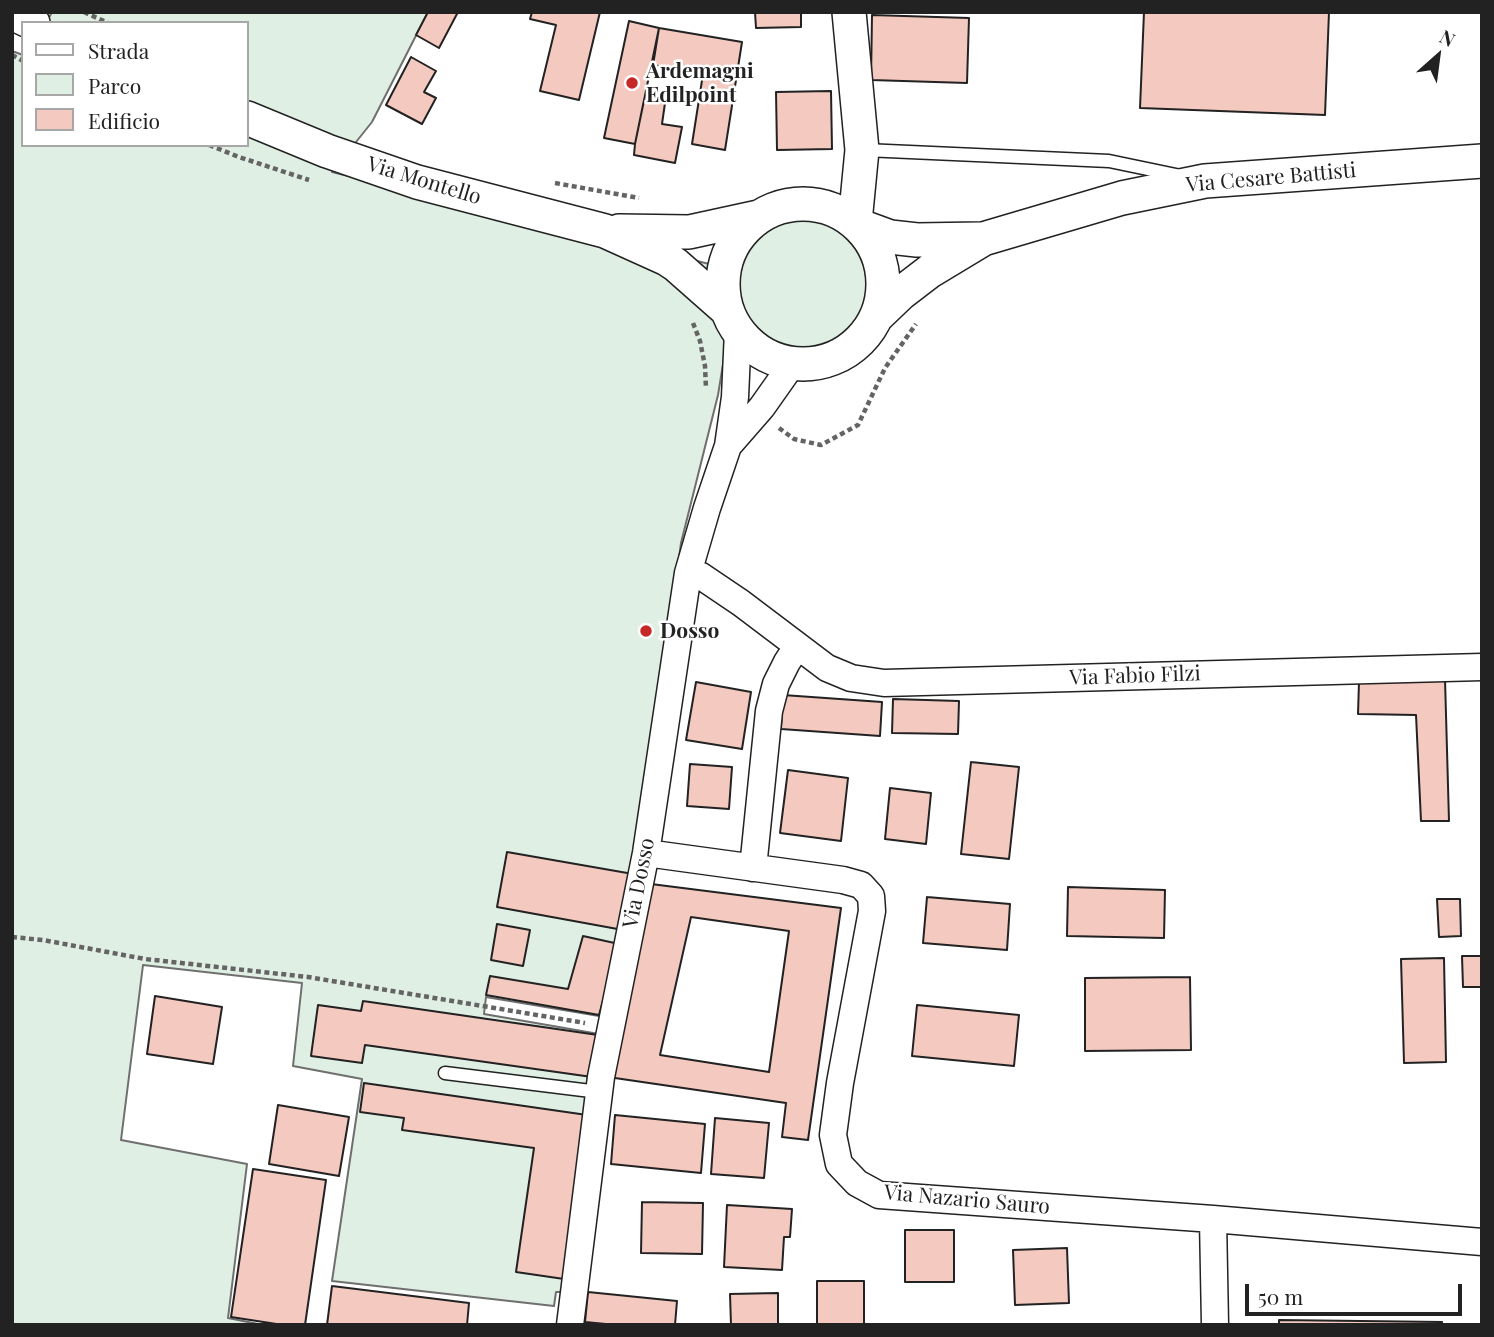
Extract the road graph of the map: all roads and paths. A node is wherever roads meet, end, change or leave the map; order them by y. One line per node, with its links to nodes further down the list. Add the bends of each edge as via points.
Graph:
1 (84, 12): 5 (path)
2 (849, 12): 8 (street)
3 (12, 13): 4 (street)
4 (29, 21)
5 (104, 21)
6 (248, 118): 17 (street, Via Montello, via 417,182)
7 (214, 147): 10 (path)
8 (862, 150): 12 (lane, via 1109,161); 14 (street); 16 (street)
9 (1482, 160): 12 (street, Via Cesare Battisti)
10 (313, 181)
11 (548, 181): 13 (path)
12 (1205, 181): 18 (street, Via Cesare Battisti, via 1122,198)
13 (646, 199)
14 (816, 204): 15 (street, via 776,208); 16 (street)
15 (758, 217): 17 (street, Via Montello, via 689,232); 22 (street, via 739,235 727,259 723,284)
16 (857, 224): 18 (street, Via Cesare Battisti, via 890,237); 19 (street, via 875,246 883,269 884,293)
17 (605, 231): 22 (street, Via Montello, via 676,265)
18 (983, 239): 19 (street, Via Cesare Battisti, via 930,271)
19 (877, 316): 23 (street, via 852,348 834,358)
20 (921, 317): 25 (path, via 885,368 858,425 821,445 794,439)
21 (691, 318): 24 (path, via 705,366 705,388)
22 (733, 321): 23 (street, via 753,347); 24 (street, Via Dosso)
23 (793, 363): 25 (street, Via Dosso)
24 (735, 397): 26 (street, Via Dosso)
25 (762, 407): 26 (street, Via Dosso)
26 (728, 446): 27 (street, Via Dosso)
27 (688, 573): 28 (street, Via Fabio Filzi, via 701,576 741,603); 30 (street, Via Dosso)
28 (797, 647): 29 (street, Via Fabio Filzi, via 851,678 884,683); 31 (street, via 776,684 769,711)
29 (1482, 667)
30 (646, 853): 31 (street, Via Nazario Sauro); 33 (street, Via Dosso)
31 (752, 868): 36 (street, Via Nazario Sauro, via 843,880 861,885 871,896 833,1135 839,1164 857,1183 879,1195)
32 (12, 937): 33 (path, via 145,959 308,978)
33 (610, 1027): 35 (street, Via Dosso)
34 (445, 1073): 35 (lane)
35 (598, 1093): 38 (street, Via Dosso)
36 (1213, 1219): 37 (street, Via Nazario Sauro); 39 (street)
37 (1482, 1242)
38 (571, 1317)
39 (1215, 1325)

